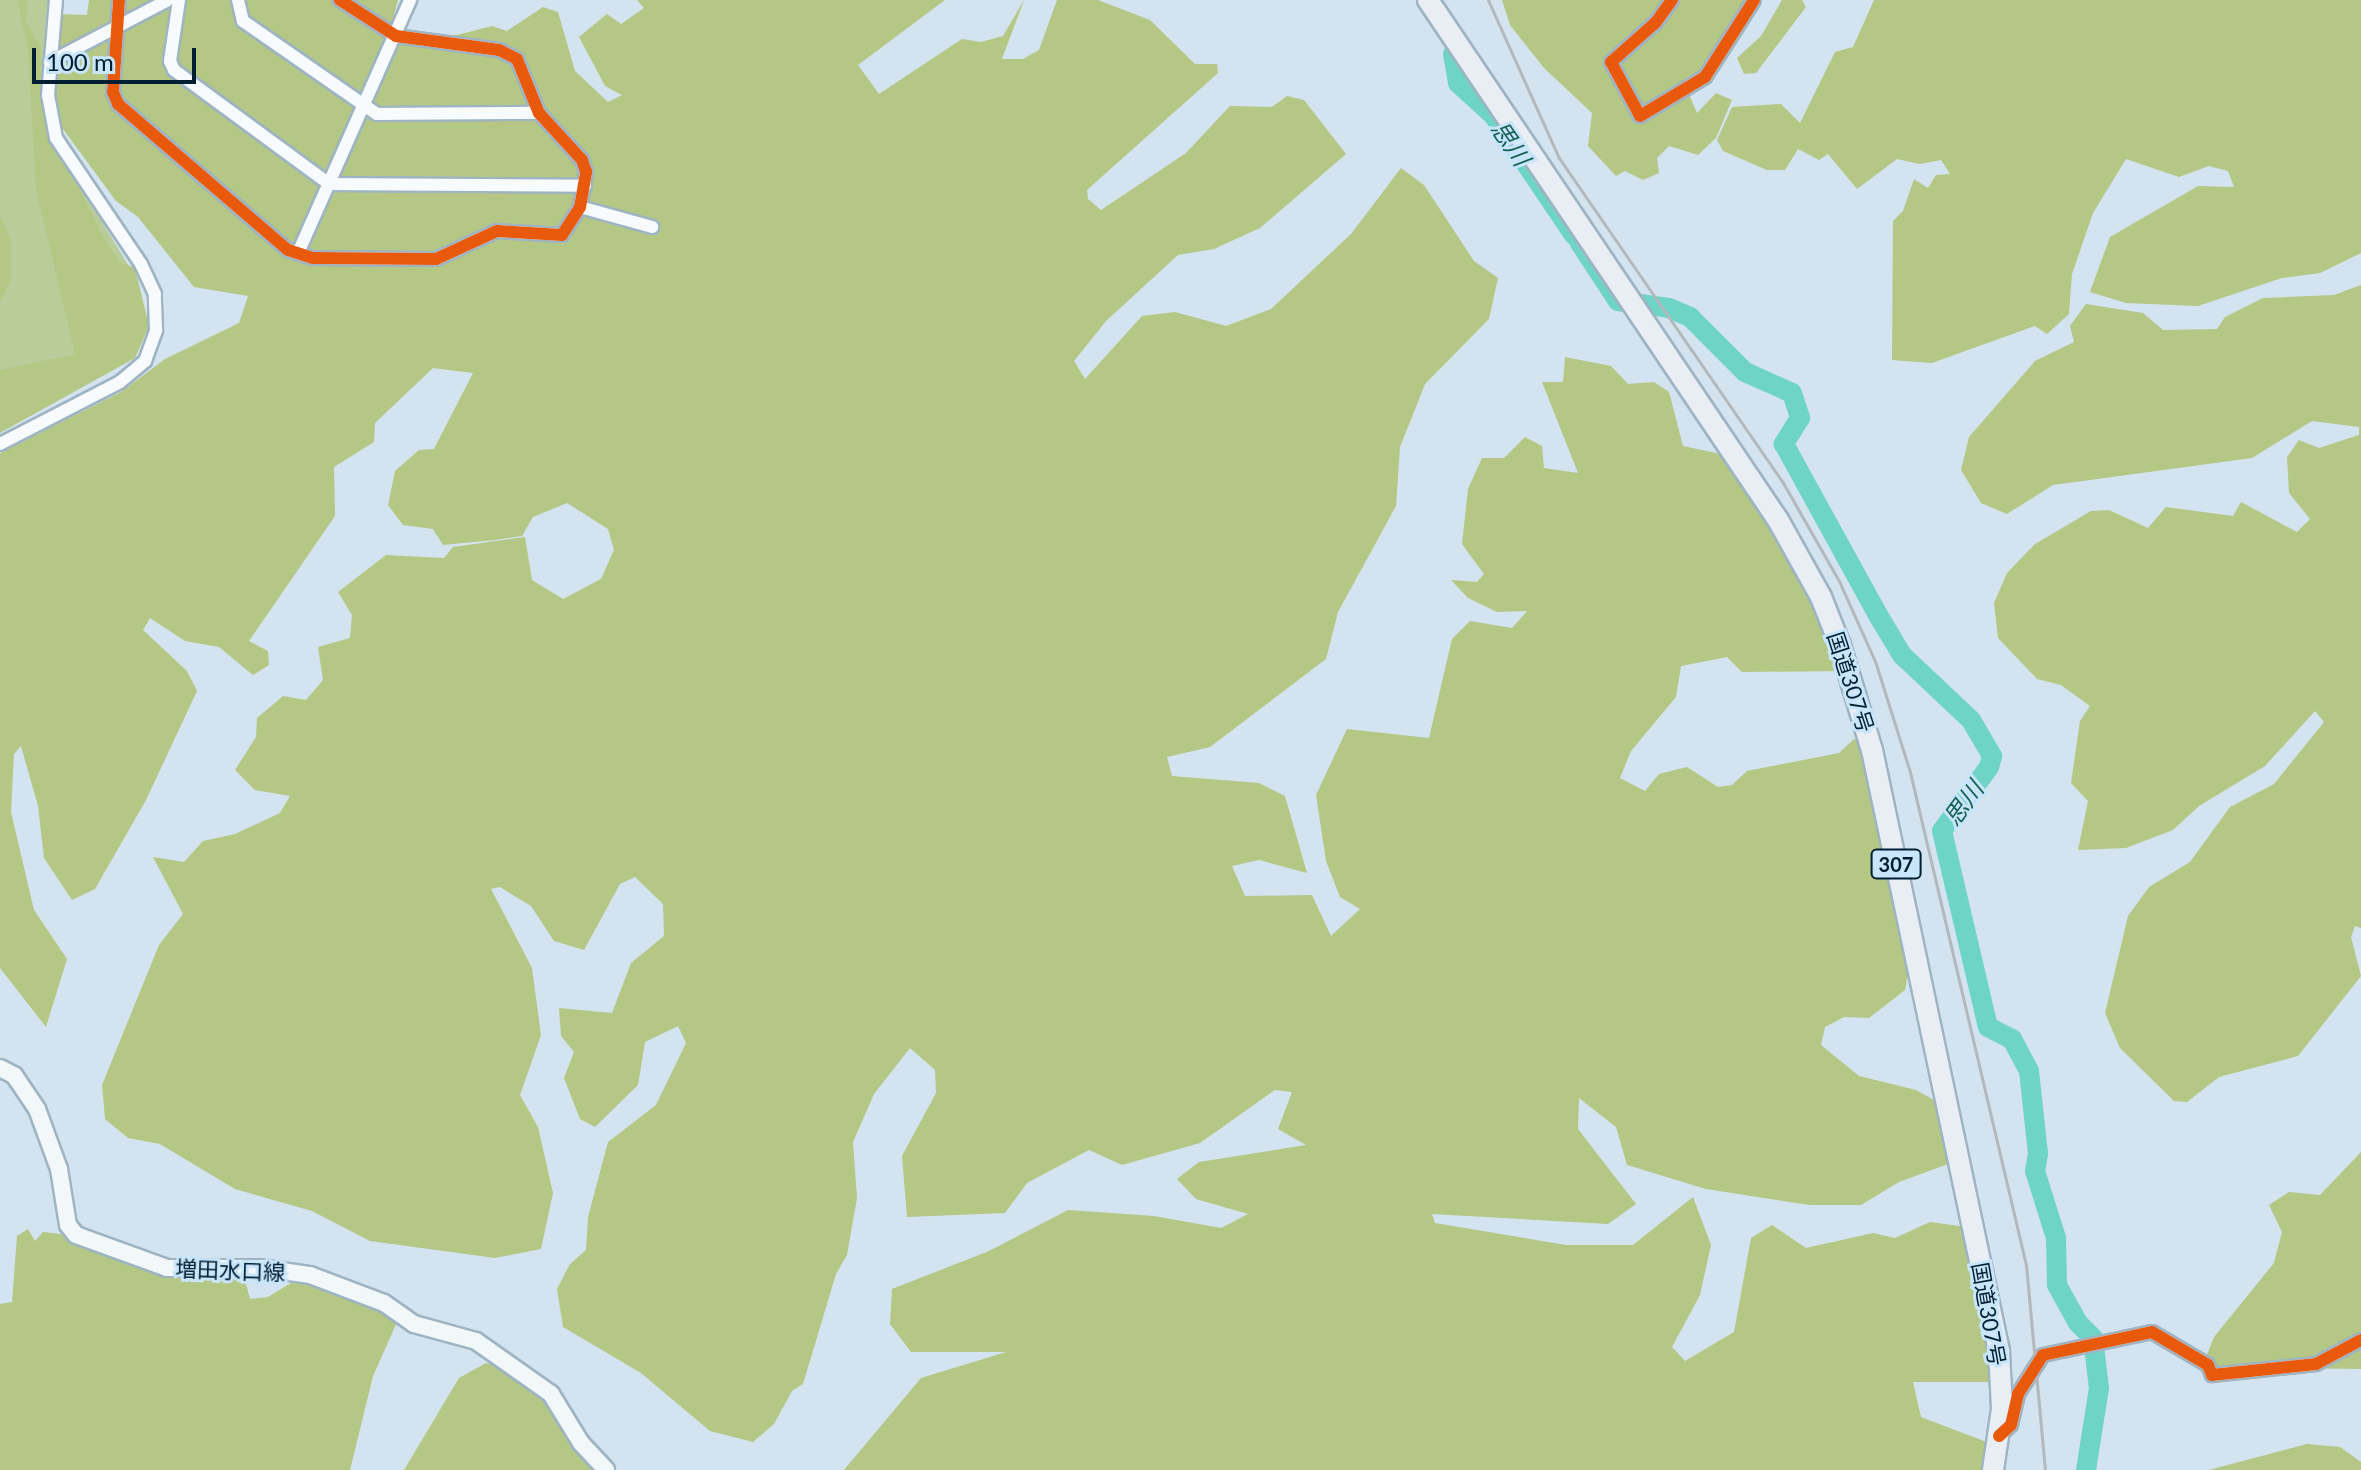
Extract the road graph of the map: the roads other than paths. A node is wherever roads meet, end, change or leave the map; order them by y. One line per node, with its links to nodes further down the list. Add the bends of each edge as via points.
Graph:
1 (56, 0): 13 (street)
2 (119, 0): 11 (street)
3 (168, 0): 11 (street)
4 (179, 0): 16 (street, via 170,61 174,70)
5 (238, 0): 14 (street, via 243,21)
6 (340, 0): 12 (street)
7 (410, 0): 12 (street)
8 (1428, 0): 24 (highway, 国道307号 / 307, via 1803,562 1863,712 1999,1351)
9 (1672, 0): 10 (street, via 1655,23 1611,62 1640,116 1705,77)
10 (1754, 0)
11 (116, 29): 13 (street); 20 (street, via 113,92 118,104 275,241)
12 (396, 36): 14 (street); 15 (street, via 509,53 522,68)
13 (50, 62): 21 (street, via 49,116 56,138 141,264 155,294 156,330 145,361 120,382)
14 (364, 109): 15 (street, via 377,114); 16 (street)
15 (539, 113): 17 (street, via 582,160)
16 (329, 184): 17 (street); 20 (street)
17 (585, 186): 18 (street)
18 (580, 207): 19 (street); 20 (street, via 562,235 497,231 436,259)
19 (652, 227)
20 (298, 253)
21 (0, 444)
22 (0, 1068): 25 (main road, 増田水口線, via 14,1075 37,1109 59,1169 68,1225 76,1235 167,1268 262,1268 310,1275 363,1293 414,1324 476,1341 551,1394 581,1443)
23 (2361, 1340): 24 (street, via 2316,1364 2212,1375 2208,1365 2152,1332 2096,1348 2043,1355 2018,1394 2011,1425)
24 (1999, 1436): 26 (highway, 国道307号 / 307)
25 (606, 1470)
26 (1993, 1470)

